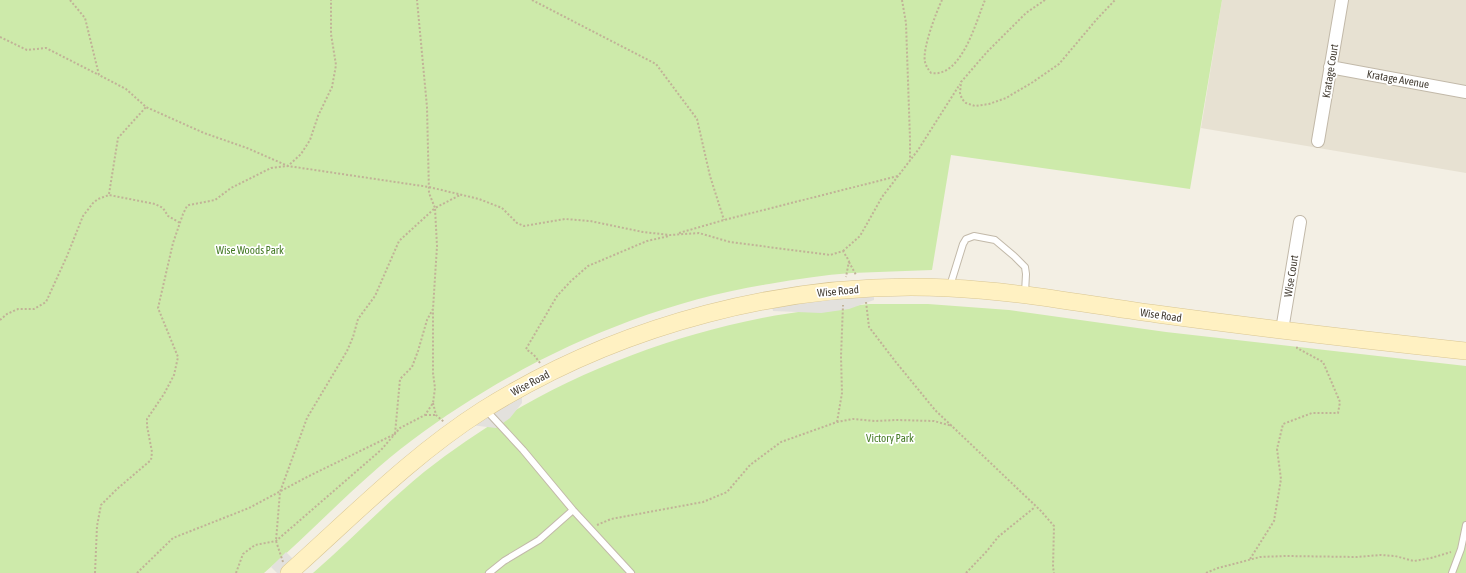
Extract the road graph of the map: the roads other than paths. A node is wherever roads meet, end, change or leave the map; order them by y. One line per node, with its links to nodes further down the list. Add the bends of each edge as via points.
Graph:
1 (1342, 0): 2 (street, Kratage Court)
2 (1330, 67): 3 (street, Kratage Avenue); 4 (street, Kratage Court)
3 (1466, 92)
4 (1318, 141)
5 (1300, 222): 8 (street, Wise Court)
6 (950, 288): 7 (street, Wise Road); 7 (lane, via 963,244 966,239 974,236 995,240 1023,265 1026,274); 10 (street, Wise Road, via 853,290 771,300 697,317 621,342 547,374)
7 (1025, 295): 8 (street, Wise Road)
8 (1290, 331): 9 (street, Wise Road)
9 (1466, 351)
10 (485, 409): 11 (lane); 13 (street, Wise Road, via 452,431 389,481)
11 (573, 510): 14 (lane, via 540,540); 15 (lane)
12 (1466, 525): 16 (lane)
13 (287, 570)
14 (489, 573)
15 (631, 573)
16 (1452, 573)

